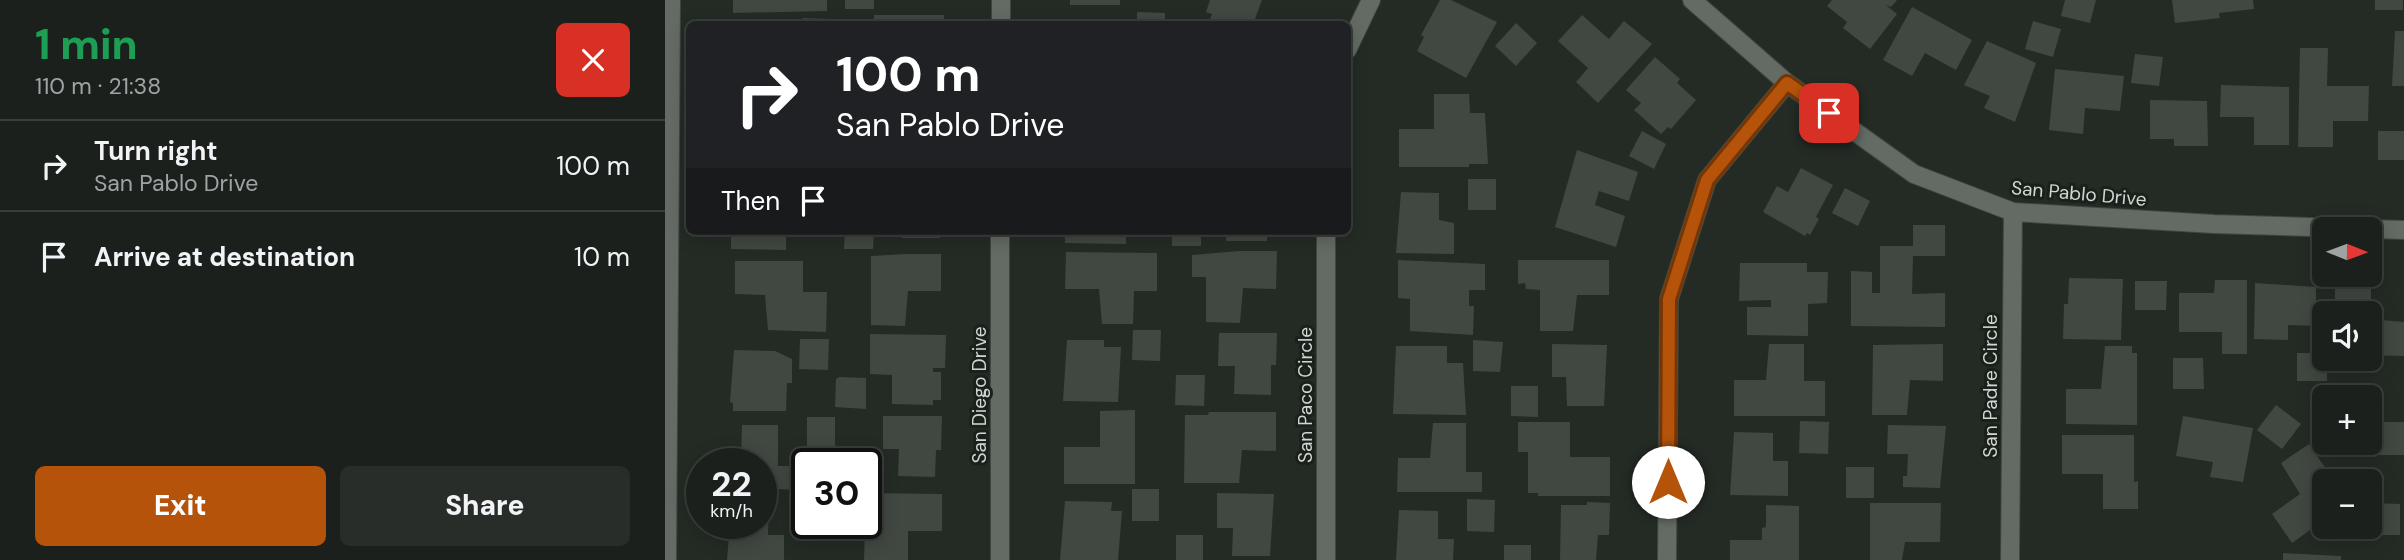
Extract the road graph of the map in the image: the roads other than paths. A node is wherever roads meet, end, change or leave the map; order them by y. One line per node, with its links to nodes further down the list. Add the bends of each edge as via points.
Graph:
1 (671, 0): 12 (street)
2 (1001, 0): 5 (street)
3 (1371, 0): 6 (street)
4 (1692, 0): 7 (street, San Pablo Drive)
5 (1001, 21)
6 (1351, 42)
7 (1787, 83): 8 (street, San Pablo Drive, via 1914,174); 15 (street, via 1707,180 1669,299)
8 (2013, 212): 9 (street, San Pablo Drive); 16 (street, San Padre Circle)
9 (2404, 230)
10 (1000, 235): 13 (street, San Diego Drive)
11 (1326, 235): 14 (street, San Paco Circle)
12 (667, 560)
13 (1000, 560)
14 (1326, 560)
15 (1667, 560)
16 (2010, 560)

